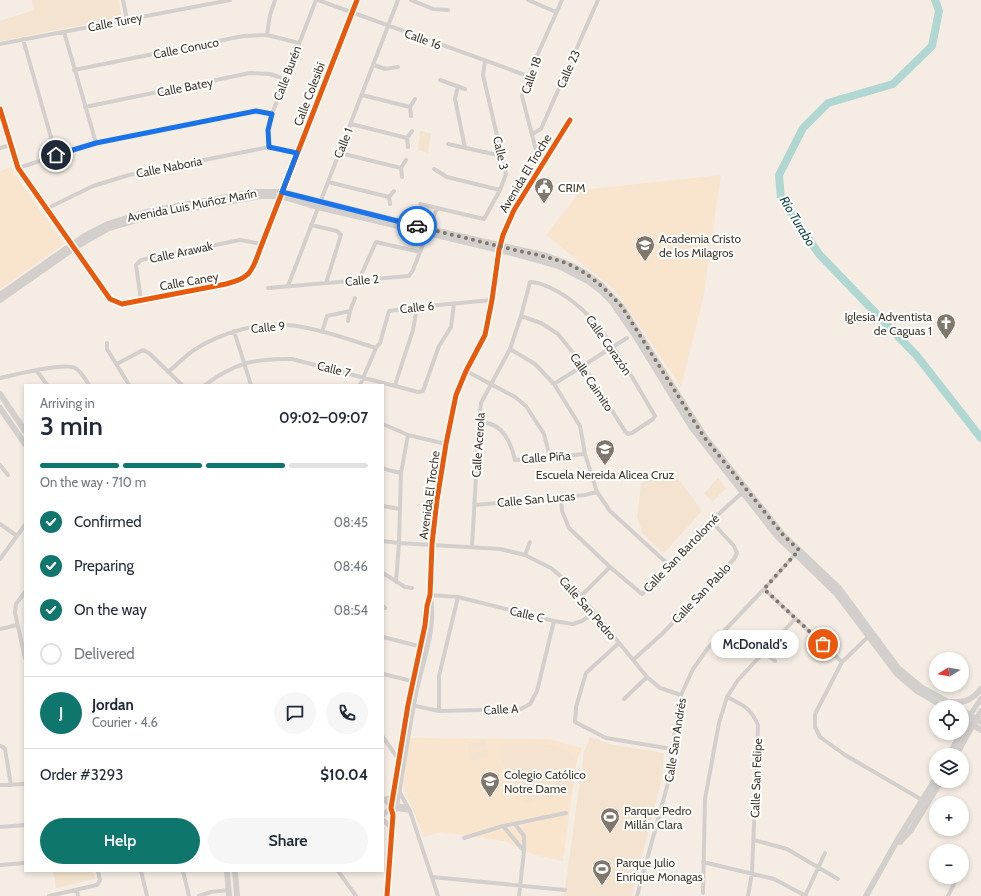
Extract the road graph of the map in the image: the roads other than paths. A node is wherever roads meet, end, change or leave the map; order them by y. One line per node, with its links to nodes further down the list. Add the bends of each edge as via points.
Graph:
1 (123, 0): 14 (street)
2 (230, 0): 14 (street, Calle Turey)
3 (275, 0): 17 (street)
4 (317, 0): 13 (street, Calle 16); 19 (street, Calle Burén)
5 (357, 0): 13 (street, Calle Colesibí)
6 (398, 0): 15 (street, Calle 1)
7 (411, 0): 11 (street, via 434,9)
8 (528, 0): 12 (street)
9 (562, 0): 12 (street, Calle 18)
10 (598, 0): 40 (street, Calle 23, via 541,129)
11 (448, 10)
12 (556, 12): 25 (street, Calle 18)
13 (352, 13): 15 (street, Calle 16); 49 (street, Calle Colesibí)
14 (126, 20): 16 (street, Calle Turey)
15 (388, 26): 21 (street, Calle 16); 22 (street, Calle 1)
16 (64, 32): 18 (street, Calle Turey); 24 (street)
17 (267, 35): 19 (street, Calle Conuco); 24 (street, Calle Conuco, via 243,36)
18 (24, 39): 20 (street, Calle Turey); 52 (street)
19 (299, 43): 26 (street, Calle Burén)
20 (0, 44)
21 (485, 61): 25 (street, Calle 16); 53 (street, Calle 3, via 483,75)
22 (374, 65): 23 (street, via 385,69); 30 (street, Calle 1)
23 (398, 67)
24 (74, 70): 32 (street)
25 (528, 76): 40 (street, Calle 18, via 522,96)
26 (285, 79): 32 (street, Calle Batey, via 270,74 250,73); 35 (street, Calle Burén)
27 (440, 80): 28 (street)
28 (458, 86): 29 (street); 48 (street, via 455,99)
29 (465, 89)
30 (362, 95): 33 (street); 38 (street, Calle 1)
31 (415, 99): 33 (street)
32 (85, 107): 42 (street)
33 (410, 107): 36 (street)
34 (0, 109): 44 (street, Calle Caney)
35 (272, 114): 42 (street, via 256,111); 45 (street, Calle Burén, via 268,130)
36 (411, 116)
37 (570, 120): 73 (street, Avenida El Troche, via 514,210)
38 (351, 124): 41 (street); 50 (street, Calle 1)
39 (412, 131): 41 (street)
40 (532, 134): 51 (street, Calle 18)
41 (407, 138): 46 (street)
42 (96, 143): 52 (street)
43 (448, 144): 48 (street)
44 (10, 145): 47 (street); 55 (street, Calle Caney)
45 (269, 147): 49 (street, Calle Naboria); 68 (street, Calle Naboria, via 129,174 93,186)
46 (408, 147)
47 (0, 148)
48 (465, 148): 53 (street)
49 (297, 153): 62 (street, Calle Colesibí)
50 (340, 153): 56 (street); 59 (street, Calle 1)
51 (536, 154)
52 (56, 155): 55 (street)
53 (502, 156): 60 (street, Calle 3, via 506,174)
54 (406, 160): 56 (street)
55 (18, 168): 68 (street, Calle Caney)
56 (401, 168): 58 (street)
57 (434, 169): 60 (street, via 447,177)
58 (402, 177)
59 (328, 182): 63 (street); 64 (street, Calle 1)
60 (500, 190): 67 (street, Calle 3, via 484,219)
61 (394, 191): 63 (street)
62 (282, 194): 64 (main road, Avenida Luis Muñoz Marín); 71 (street, Calle Caney); 72 (main road, Avenida Luis Muñoz Marín, via 150,216 109,228)
63 (390, 197): 65 (street)
64 (319, 204): 69 (street, Calle 1); 70 (main road, Avenida Luis Muñoz Marín)
65 (390, 204)
66 (420, 204): 67 (street)
67 (438, 208): 70 (street, Calle 2)
68 (46, 209): 72 (street, Calle Caney)
69 (311, 225): 77 (street, via 337,231 341,235); 78 (street, Calle 1)
70 (429, 231): 73 (main road, Avenida Luis Muñoz Marín); 74 (street, Calle 2)
71 (262, 244): 83 (street, Calle Caney, via 250,273 241,280); 83 (street, Calle Arawak, via 240,240 141,260 136,265)
72 (72, 246): 80 (main road, Avenida Luis Muñoz Marín); 82 (main road, Avenida Luis Muñoz Marín); 83 (street, Calle Caney, via 110,299 122,304)
73 (500, 248): 84 (street, Avenida El Troche); 130 (main road, Avenida Luis Muñoz Marín, via 559,266 600,290 616,304 688,416 692,428)
74 (420, 252): 75 (street, Calle 2, via 409,276); 75 (street, via 376,242)
75 (361, 280): 77 (street, Calle 2)
76 (530, 282): 88 (street, Calle Acerola); 94 (street, Calle Corazón, via 537,282 563,294 581,308 596,322)
77 (326, 283): 78 (street, Calle 2)
78 (288, 286): 79 (street, Calle 2)
79 (268, 288)
80 (0, 295)
81 (355, 298): 87 (street)
82 (0, 300)
83 (141, 300)
84 (492, 300): 85 (street, Calle 6); 102 (street, Avenida El Troche, via 485,336)
85 (454, 304): 86 (street, Calle 6); 114 (street, Calle 7, via 451,327 439,346 423,391)
86 (417, 307): 95 (street, Calle 6, via 389,311 380,343); 114 (street, via 413,330)
87 (350, 311): 89 (street); 91 (street, via 327,316)
88 (521, 316): 96 (street, Calle Acerola); 99 (street, Calle Caimito, via 541,323 558,334)
89 (348, 321)
90 (234, 331): 91 (street, Calle 9, via 277,324); 98 (street); 101 (street, Calle 9, via 194,350)
91 (322, 332): 95 (street, Calle 9)
92 (627, 338): 94 (street)
93 (107, 343): 97 (street, via 107,349)
94 (613, 347): 99 (street); 117 (street, Calle Corazón)
95 (376, 348): 103 (street, Calle 6)
96 (510, 349): 112 (street, Calle Acerola); 113 (street, via 535,364)
97 (117, 364): 101 (street, via 142,350 150,354); 107 (street)
98 (244, 364): 103 (street, Calle 7, via 270,358 292,359); 109 (street, Calle 7, via 221,373); 110 (street)
99 (583, 365): 113 (street); 117 (street, Calle Caimito, via 628,434 654,419)
100 (37, 371): 104 (street); 105 (street); 106 (street, via 62,366 74,368 83,375)
101 (168, 372): 108 (street)
102 (466, 372): 112 (street); 123 (street, Avenida El Troche, via 456,395)
103 (364, 377): 111 (street, Calle 6); 114 (street, Calle 7)
104 (0, 378)
105 (46, 384)
106 (88, 384)
107 (128, 384)
108 (181, 384)
109 (206, 384)
110 (251, 384)
111 (360, 384)
112 (490, 384): 118 (street, Calle Acerola, via 481,403); 125 (street, via 526,406 544,434)
113 (554, 384): 124 (street, via 580,426)
114 (394, 385)
115 (0, 394): 120 (main road)
116 (1, 410): 122 (main road)
117 (653, 412)
118 (479, 422): 125 (street, Calle Piña, via 492,424 501,430 516,460); 133 (street, Calle Acerola)
119 (384, 424): 121 (street)
120 (24, 430)
121 (408, 435): 123 (street); 128 (street)
122 (24, 443)
123 (446, 444): 143 (street, Avenida El Troche)
124 (585, 454): 125 (street, Calle Piña); 131 (street)
125 (550, 457)
126 (0, 464): 129 (street)
127 (384, 468): 128 (street)
128 (400, 473): 135 (street)
129 (8, 475)
130 (744, 491): 136 (street, Calle San Bartolomé); 145 (main road, Avenida Luis Muñoz Marín, via 777,536)
131 (597, 492): 132 (street, Calle San Lucas); 148 (street, via 610,510)
132 (561, 498): 133 (street, Calle San Lucas); 149 (street, Calle San Bartolomé, via 562,511 569,528)
133 (475, 505): 144 (street, Calle Acerola)
134 (384, 506): 135 (street)
135 (400, 509): 142 (street)
136 (711, 521): 148 (street, Calle San Bartolomé); 169 (street, Calle San Pablo, via 734,546 737,553 734,559 662,634)
137 (0, 524): 139 (street)
138 (24, 526): 139 (street)
139 (17, 536): 147 (street)
140 (384, 541): 142 (street)
141 (530, 542): 146 (street)
142 (399, 543): 143 (street); 151 (street)
143 (432, 544): 144 (street, Calle San Pedro); 155 (street, Avenida El Troche)
144 (472, 546): 146 (street, Calle San Pedro)
145 (797, 552): 153 (street, Calle San Andrés); 163 (main road, Avenida Luis Muñoz Marín, via 836,593)
146 (525, 555): 156 (street, Calle San Pedro, via 551,568)
147 (0, 559)
148 (670, 566): 149 (street, Calle San Bartolomé, via 642,594)
149 (610, 567): 156 (street)
150 (384, 574): 151 (street)
151 (396, 582): 152 (street)
152 (412, 588)
153 (764, 589): 159 (street); 176 (street, Calle San Andrés, via 708,648 693,669)
154 (24, 593): 161 (street, via 16,604)
155 (430, 595): 157 (street, Calle C); 166 (street, Avenida El Troche, via 430,627)
156 (581, 596): 158 (street, Calle San Pedro)
157 (458, 597): 160 (street, Calle C); 184 (street, via 439,676)
158 (594, 613): 160 (street, Calle C, via 573,624); 165 (street, Calle San Pedro)
159 (795, 619): 167 (street); 171 (street)
160 (554, 621): 184 (street, Calle A, via 537,691 530,704 521,709)
161 (17, 625): 162 (street); 168 (street)
162 (0, 630)
163 (870, 635): 171 (street); 180 (main road, Avenida Luis Muñoz Marín, via 902,679); 181 (main road, Avenida Luis Muñoz Marín, via 904,674 921,687)
164 (384, 637): 166 (street)
165 (619, 643): 169 (street, Calle San Pedro); 190 (street, via 586,673 576,707 575,722 606,738)
166 (424, 648): 174 (street, Avenida El Troche)
167 (764, 652): 170 (street); 177 (street, via 738,680)
168 (24, 654)
169 (633, 660): 173 (street, Calle San Pedro)
170 (775, 661)
171 (842, 662): 203 (street, via 815,714 815,727 820,737 845,755)
172 (384, 674): 174 (street)
173 (647, 677): 176 (street, Calle San Pedro, via 660,688); 178 (street)
174 (415, 682): 183 (street, Avenida El Troche)
175 (981, 689): 182 (main road)
176 (681, 695): 190 (street, Calle San Andrés)
177 (727, 697): 215 (street, Calle San Felipe, via 747,707 758,725); 218 (street, via 719,723 705,799)
178 (624, 699)
179 (981, 699): 186 (main road)
180 (932, 700)
181 (946, 700)
182 (969, 700)
183 (411, 705): 184 (street, Calle A); 192 (street, Avenida El Troche); 193 (street, Avenida El Troche)
184 (439, 710)
185 (981, 711): 186 (main road)
186 (972, 720): 187 (main road); 191 (main road)
187 (981, 730)
188 (384, 738): 192 (street)
189 (0, 746): 196 (street, via 4,749)
190 (672, 748): 247 (street, Calle San Andrés, via 668,783)
191 (959, 748)
192 (399, 760): 193 (street); 201 (street, Avenida El Troche)
193 (403, 766): 199 (street, Avenida El Troche)
194 (24, 784): 196 (street)
195 (0, 785): 196 (street)
196 (12, 785)
197 (931, 788): 203 (main road)
198 (936, 788): 203 (main road)
199 (399, 791): 204 (street, Avenida El Troche); 205 (street)
200 (384, 798): 201 (street)
201 (393, 798): 204 (street, Avenida El Troche)
202 (384, 799): 204 (street)
203 (925, 802): 250 (main road, via 911,830 890,854)
204 (393, 807): 205 (street); 206 (street); 213 (street, Avenida El Troche)
205 (409, 809): 229 (street)
206 (384, 813)
207 (566, 813): 209 (street)
208 (384, 821): 213 (street)
209 (515, 824): 211 (street); 216 (street, via 524,836)
210 (24, 826): 212 (street)
211 (503, 826): 214 (street); 216 (street)
212 (0, 828)
213 (392, 828): 244 (street, Avenida El Troche)
214 (464, 838)
215 (754, 840): 221 (street, via 787,849); 228 (street, Calle San Felipe)
216 (524, 851): 232 (street)
217 (825, 853): 221 (street)
218 (703, 862): 228 (street); 236 (street)
219 (24, 863): 220 (street)
220 (0, 865)
221 (818, 867): 230 (street); 249 (street)
222 (98, 872): 233 (street, via 100,880 97,885)
223 (141, 872): 239 (street)
224 (183, 872): 240 (street)
225 (226, 872): 235 (main road)
226 (234, 872): 242 (main road)
227 (339, 872): 243 (street)
228 (752, 873): 248 (street, Calle San Felipe); 249 (street, via 774,879)
229 (432, 877): 232 (street); 245 (street)
230 (838, 879)
231 (954, 884): 251 (street)
232 (520, 885): 234 (street); 246 (street)
233 (77, 890): 237 (street); 238 (street)
234 (565, 890)
235 (228, 892): 241 (street)
236 (703, 892)
237 (49, 896)
238 (78, 896)
239 (146, 896)
240 (189, 896)
241 (200, 896)
242 (237, 896)
243 (356, 896)
244 (387, 896)
245 (438, 896)
246 (519, 896)
247 (637, 896)
248 (748, 896)
249 (806, 896)
250 (866, 896)
251 (948, 896)

